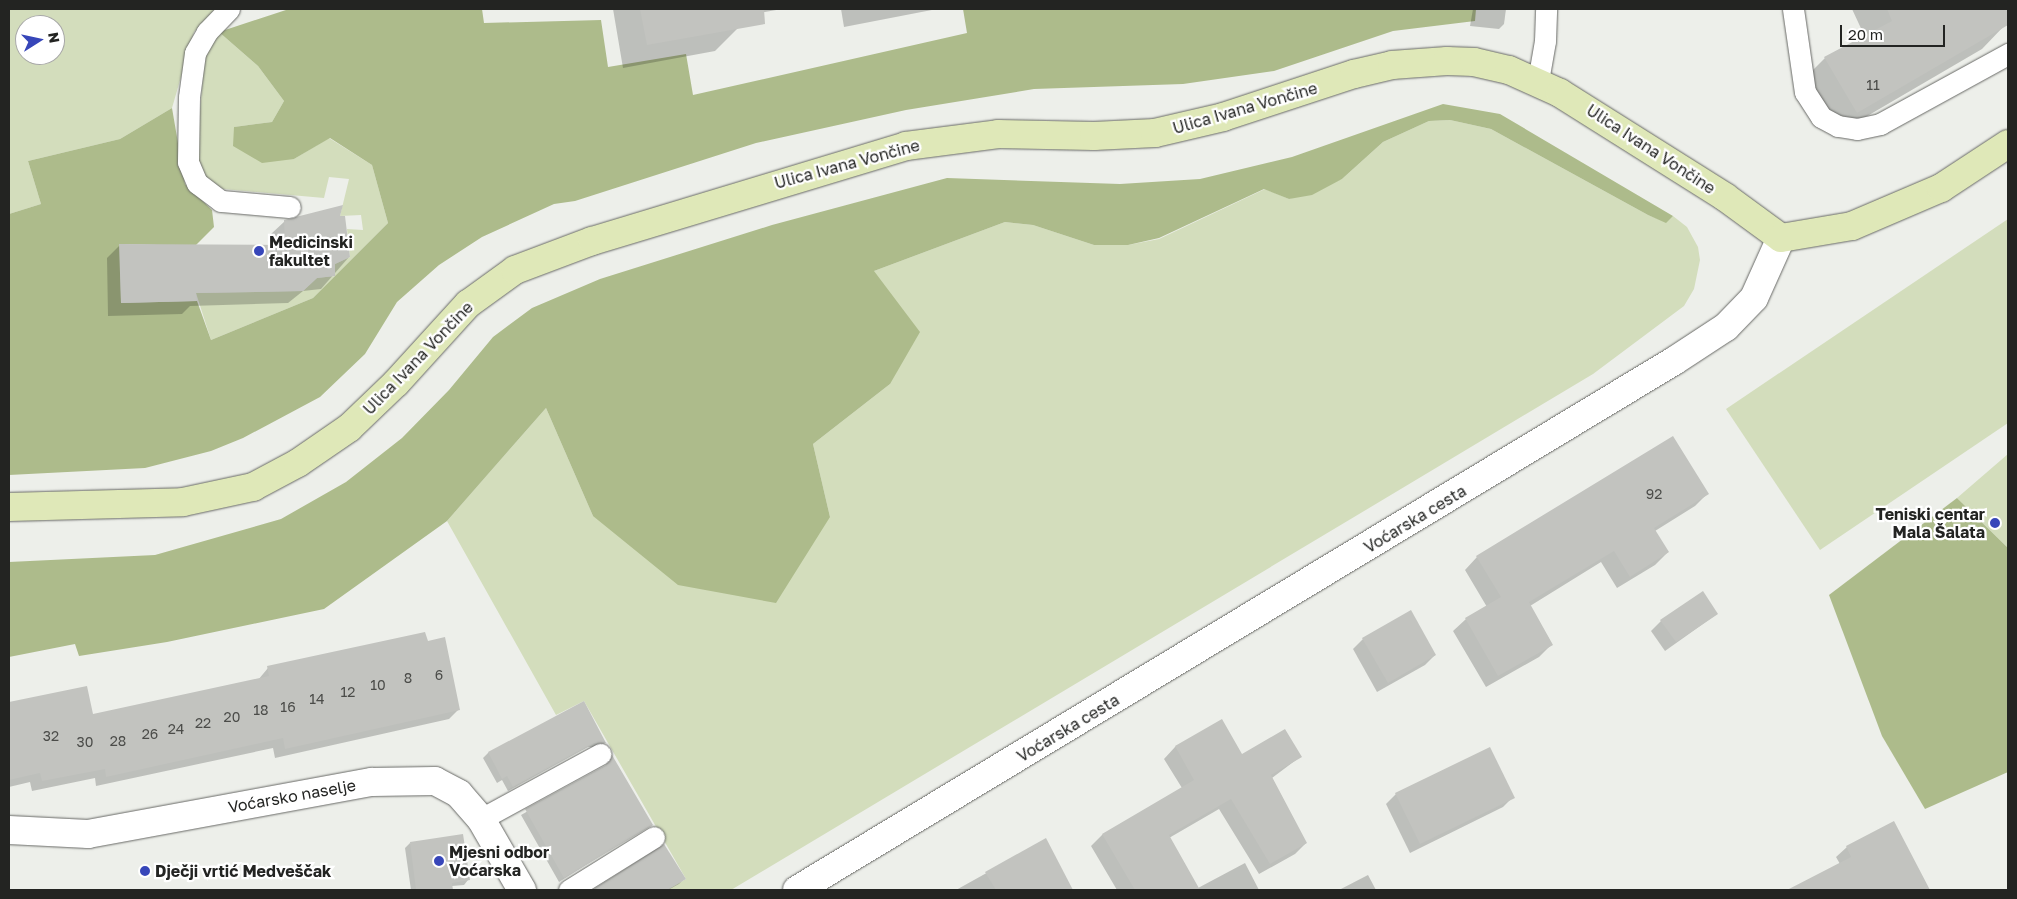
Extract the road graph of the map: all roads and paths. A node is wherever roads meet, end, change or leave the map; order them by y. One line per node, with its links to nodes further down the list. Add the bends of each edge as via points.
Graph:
1 (229, 9): 7 (lane, via 207,32 195,53 189,98 188,162 197,183 220,201)
2 (1546, 9): 5 (lane, via 1545,41)
3 (1793, 9): 4 (lane, via 1805,92 1820,117 1838,126 1857,129 1880,124)
4 (2008, 54)
5 (1538, 81): 8 (main road, Ulica Ivana Vončine, via 1656,152); 9 (main road, Ulica Ivana Vončine, via 1474,62 1418,62 1354,74 1260,106 1155,133 1094,136 998,134 906,146 592,240 515,270 468,304 396,383 349,428 298,463 253,488 183,502)
6 (2008, 144): 8 (main road, via 1941,188 1852,226)
7 (290, 206)
8 (1781, 238): 16 (street, Voćarska cesta, via 1754,298 1726,326 1674,362)
9 (9, 507)
10 (600, 754): 11 (lane)
11 (481, 819): 12 (street, Voćarsko naselje, via 459,794 435,781 372,782 88,834); 14 (street, Voćarsko naselje)
12 (9, 830)
13 (654, 837): 15 (lane)
14 (522, 890)
15 (569, 890)
16 (797, 890)

